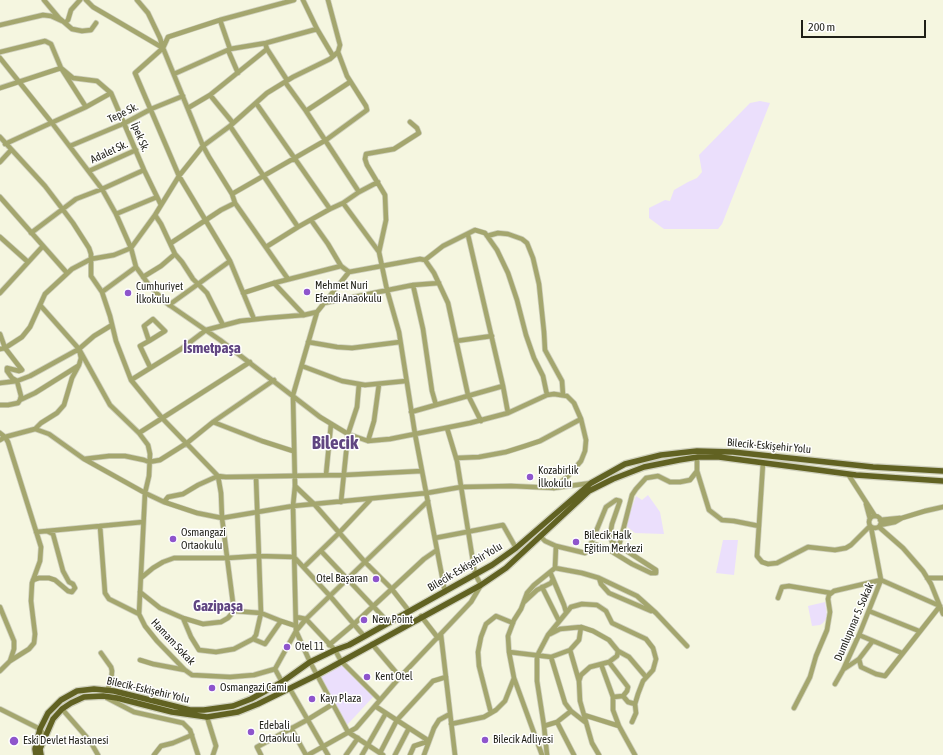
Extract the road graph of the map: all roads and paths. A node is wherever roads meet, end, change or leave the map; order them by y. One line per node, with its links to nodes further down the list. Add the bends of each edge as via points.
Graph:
1 (44, 0): 9 (street)
2 (80, 0): 9 (street, via 71,10 68,20)
3 (86, 0): 14 (street, via 93,7)
4 (137, 0): 14 (street, via 148,13)
5 (294, 0): 8 (street)
6 (303, 0): 12 (street)
7 (328, 0): 17 (street, via 340,45)
8 (220, 20): 14 (street, via 168,37); 15 (street)
9 (63, 22): 10 (street, via 72,29 82,31 90,30); 11 (street, via 52,16 43,15)
10 (96, 23)
11 (0, 25)
12 (317, 29): 13 (street); 18 (street)
13 (266, 46): 15 (street); 21 (street); 24 (street)
14 (163, 48): 22 (street); 33 (street, via 135,73)
15 (229, 49): 21 (street); 22 (street)
16 (0, 52): 20 (street, via 45,41 51,44)
17 (338, 52): 18 (street); 25 (street)
18 (333, 56): 24 (street)
19 (0, 58): 23 (street)
20 (61, 68): 23 (street); 27 (street, İpek Sk., via 72,78 97,81); 31 (street)
21 (238, 73): 28 (street)
22 (174, 74): 29 (street)
23 (19, 81): 26 (street); 36 (street)
24 (286, 81): 30 (street); 34 (street)
25 (350, 82): 34 (street); 40 (street, via 367,110)
26 (0, 88)
27 (111, 93): 31 (street); 37 (street, İpek Sk.)
28 (210, 95): 32 (street); 38 (street)
29 (184, 96): 32 (street); 33 (street, Tepe Sk.)
30 (256, 103): 38 (street); 46 (street)
31 (86, 107): 36 (street)
32 (188, 108): 43 (street)
33 (151, 109): 37 (street, Tepe Sk.); 50 (street)
34 (306, 111): 40 (street)
35 (410, 122): 52 (street, via 417,128 418,133 394,148 366,154 367,165)
36 (52, 123): 41 (street); 42 (street)
37 (125, 123): 42 (street, Tepe Sk.); 45 (street, İpek Sk.)
38 (231, 124): 43 (street); 51 (street)
39 (0, 138): 41 (street)
40 (326, 140): 46 (street); 54 (street)
41 (5, 144): 44 (street)
42 (70, 146): 49 (street)
43 (203, 146): 50 (street); 55 (street)
44 (11, 150): 47 (street); 62 (street, via 45,186)
45 (136, 150): 48 (street, İpek Sk.); 49 (street, Adalet Sk.)
46 (294, 159): 51 (street); 61 (street)
47 (0, 162)
48 (144, 170): 53 (street); 57 (street, İpek Sk.)
49 (89, 171): 53 (street)
50 (179, 176): 60 (street); 65 (street)
51 (265, 176): 55 (street); 67 (street)
52 (378, 182): 54 (street); 76 (street, via 385,195 386,220)
53 (102, 189): 62 (street, via 76,198); 63 (street)
54 (359, 192): 59 (street)
55 (232, 194): 58 (street)
56 (0, 197): 68 (street)
57 (157, 197): 60 (street, İpek Sk.); 63 (street)
58 (235, 203): 65 (street); 74 (street)
59 (343, 203): 61 (street); 76 (street)
60 (161, 205): 64 (street)
61 (330, 209): 66 (street)
62 (63, 210): 68 (street); 78 (street, via 89,248)
63 (116, 214): 75 (street)
64 (155, 215): 72 (street); 75 (street)
65 (206, 220): 72 (street); 80 (street)
66 (311, 220): 67 (street); 82 (street)
67 (298, 227): 74 (street)
68 (31, 233): 73 (street)
69 (468, 234): 70 (street, via 475,230 482,231); 79 (street, via 443,246); 107 (street)
70 (487, 236): 128 (street, via 508,234 527,243 539,284 545,350 562,381); 129 (street, via 498,250 508,273 526,335 543,376)
71 (0, 237): 81 (street)
72 (171, 243): 77 (street)
73 (43, 246): 81 (street); 86 (street)
74 (266, 247): 88 (street)
75 (131, 248): 78 (street, via 114,255); 84 (street)
76 (379, 252): 83 (street)
77 (175, 254): 87 (street); 91 (street)
78 (91, 259): 86 (street); 94 (street, via 91,276)
79 (425, 260): 83 (street); 90 (street)
80 (230, 261): 91 (street); 96 (street)
81 (28, 262): 95 (street)
82 (341, 266): 85 (street); 88 (street)
83 (382, 266): 85 (street); 93 (street)
84 (136, 267): 87 (street); 94 (street)
85 (349, 272): 97 (street)
86 (67, 273): 98 (street, via 45,294)
87 (143, 277): 99 (street)
88 (288, 279): 89 (street)
89 (274, 283): 96 (street); 101 (street)
90 (439, 283): 92 (street); 109 (street, via 448,303)
91 (198, 284): 99 (street); 104 (street, via 207,293)
92 (413, 285): 93 (street); 132 (street, via 424,329)
93 (387, 290): 97 (street); 111 (street)
94 (102, 292): 103 (street)
95 (0, 293)
96 (243, 293): 102 (street)
97 (324, 303): 100 (street)
98 (40, 305): 112 (street, via 30,328 22,337); 113 (street)
99 (169, 305): 105 (street)
100 (317, 312): 101 (street); 110 (street)
101 (304, 315): 102 (street)
102 (254, 319): 104 (street)
103 (112, 325): 113 (street); 118 (street)
104 (223, 325): 105 (street)
105 (206, 330): 114 (street); 117 (street, via 181,349)
106 (0, 334): 112 (street)
107 (492, 336): 109 (street); 125 (street)
108 (149, 341): 108 (street, via 165,331 153,320 144,326); 117 (street, via 140,346)
109 (456, 341): 127 (street)
110 (308, 342): 111 (street, via 352,348); 116 (street)
111 (400, 342): 121 (street)
112 (2, 348): 120 (street, via 22,370 19,372 7,368 12,378)
113 (79, 349): 115 (street); 120 (street); 143 (street, via 110,405)
114 (250, 362): 119 (street); 135 (street)
115 (79, 365): 130 (street); 141 (street, via 64,405)
116 (302, 366): 123 (street, via 342,381); 126 (street)
117 (150, 367): 118 (street)
118 (131, 380): 135 (street)
119 (274, 380): 126 (street); 138 (street)
120 (18, 381): 122 (street); 130 (street)
121 (406, 381): 124 (street); 133 (street)
122 (0, 383)
123 (358, 384): 124 (street); 144 (street, via 357,407)
124 (379, 384): 148 (street, via 374,421)
125 (503, 386): 127 (street); 134 (street)
126 (293, 394): 139 (street); 150 (street)
127 (468, 395): 132 (street); 137 (street)
128 (563, 395): 129 (street); 136 (street, via 574,403)
129 (547, 396): 134 (street)
130 (20, 400): 131 (street, via 18,403)
131 (0, 405)
132 (436, 405): 133 (street)
133 (411, 412): 145 (street)
134 (508, 413): 137 (street)
135 (162, 418): 143 (street); 149 (street)
136 (581, 419): 151 (street, via 540,442 506,452); 169 (street, via 586,440 581,462)
137 (481, 421): 140 (street)
138 (214, 422): 149 (street); 150 (street, via 262,441)
139 (331, 424): 144 (street); 160 (street)
140 (448, 428): 145 (street); 151 (street)
141 (35, 429): 146 (street); 153 (street, via 50,434)
142 (0, 433): 146 (street)
143 (139, 433): 154 (street, via 148,445)
144 (348, 434): 148 (street); 163 (street)
145 (415, 434): 148 (street); 156 (street)
146 (5, 437): 147 (street); 192 (street)
147 (0, 440)
148 (368, 441)
149 (187, 443): 154 (street, via 160,460); 161 (street)
150 (294, 450): 162 (street)
151 (456, 458): 168 (street)
152 (697, 458): 155 (main road, Bilecik-Eskişehir Yolu, via 719,457); 157 (street); 194 (main road, Bilecik-Eskişehir Yolu, via 644,467 613,478 589,491)
153 (84, 459): 154 (street, via 125,456); 170 (street)
154 (149, 462): 170 (street)
155 (763, 463): 159 (main road, Bilecik-Eskişehir Yolu); 188 (street)
156 (422, 471): 163 (street); 171 (street)
157 (697, 471): 188 (street, via 709,510 722,520); 198 (street, via 690,480 680,482 670,482 658,476 646,478 632,495)
158 (943, 471): 166 (main road, Bilecik-Eskişehir Yolu, via 873,468 743,452 697,451 661,455 625,464)
159 (848, 474): 165 (main road, Bilecik-Eskişehir Yolu); 176 (street)
160 (326, 475): 162 (street); 163 (street)
161 (218, 476): 164 (street); 174 (street, via 183,494 168,497); 182 (street)
162 (295, 476): 164 (street); 167 (street)
163 (344, 476): 175 (street)
164 (256, 477): 180 (street)
165 (943, 481)
166 (591, 483): 169 (street); 199 (main road, Bilecik-Eskişehir Yolu)
167 (295, 486): 177 (street); 178 (street)
168 (461, 487): 169 (street); 171 (street); 191 (street)
169 (554, 488)
170 (145, 493): 174 (street); 186 (street)
171 (427, 493): 172 (street); 173 (street)
172 (371, 499): 175 (street); 193 (street)
173 (428, 500): 195 (street); 205 (street)
174 (164, 502): 182 (street)
175 (341, 502): 177 (street)
176 (865, 502): 181 (street); 184 (street)
177 (315, 505): 178 (street); 193 (street)
178 (293, 506): 180 (street); 203 (street)
179 (943, 507): 183 (street)
180 (258, 511): 182 (street); 202 (street)
181 (875, 516): 184 (street); 185 (street)
182 (222, 518): 204 (street)
183 (902, 518): 185 (street); 189 (street)
184 (870, 519): 189 (street, via 869,522)
185 (880, 520): 189 (street)
186 (143, 522): 187 (street); 212 (street)
187 (100, 526): 190 (street); 238 (street, via 106,593 109,599)
188 (759, 526): 189 (street, via 757,556 768,564 777,563 808,547 835,550 846,548)
189 (875, 527): 214 (street, via 911,556); 219 (street, Dumlupınar 5. Sokak)
190 (47, 531): 192 (street); 218 (street, via 54,534 63,571 74,588 72,592 68,591 49,578)
191 (467, 531): 195 (street); 199 (street, via 502,525); 211 (street)
192 (36, 532): 218 (street, via 41,547 40,561)
193 (339, 533): 201 (street); 205 (street)
194 (540, 536): 197 (street, via 544,542); 210 (main road, Bilecik-Eskişehir Yolu)
195 (435, 538): 200 (street)
196 (591, 543): 197 (street, via 585,553); 198 (street, via 606,507 616,500 620,501 610,535 612,542); 198 (street, via 606,548 651,573 656,573 656,570)
197 (556, 546): 208 (street)
198 (619, 546)
199 (516, 548): 206 (main road, Bilecik-Eskişehir Yolu)
200 (437, 550): 222 (street); 224 (street)
201 (321, 551): 207 (street); 216 (street)
202 (258, 556): 203 (street); 204 (street); 236 (street)
203 (294, 557): 207 (street); 241 (street)
204 (227, 558): 212 (street, via 174,558 153,568); 233 (street)
205 (364, 561): 216 (street); 222 (street)
206 (493, 564): 210 (street); 211 (main road, Bilecik-Eskişehir Yolu)
207 (304, 567): 226 (street)
208 (555, 568): 209 (street); 213 (street)
209 (550, 572): 217 (street); 228 (street, via 534,584)
210 (499, 573): 220 (main road, Bilecik-Eskişehir Yolu)
211 (475, 574): 220 (street); 224 (main road, Bilecik-Eskişehir Yolu)
212 (141, 578): 223 (street)
213 (599, 578): 237 (street, via 637,596); 237 (street, via 609,593)
214 (927, 578): 215 (street); 230 (street)
215 (943, 578)
216 (347, 579): 226 (street); 229 (street)
217 (553, 579): 221 (street, via 551,583); 235 (street)
218 (33, 580): 271 (street, via 30,601 34,643)
219 (881, 580): 225 (street); 230 (street); 232 (street, Dumlupınar 5. Sokak)
220 (481, 585): 240 (main road, Bilecik-Eskişehir Yolu); 255 (street, via 471,602)
221 (542, 587): 228 (street); 244 (street)
222 (391, 588): 229 (street); 234 (street)
223 (140, 592): 238 (street); 242 (street, via 160,608)
224 (445, 592): 234 (main road, Bilecik-Eskişehir Yolu)
225 (831, 593): 227 (street, via 789,586 782,587); 298 (street, via 828,599 830,612 827,630 810,677)
226 (330, 596): 243 (street); 248 (street)
227 (778, 598)
228 (523, 602): 247 (street)
229 (372, 606): 246 (street); 248 (street)
230 (940, 606): 239 (street); 251 (street)
231 (0, 607): 271 (street, via 14,641)
232 (869, 610): 251 (street); 253 (street, Dumlupınar 5. Sokak)
233 (234, 611): 236 (street); 242 (street, via 221,622 203,624)
234 (408, 611): 246 (main road, Bilecik-Eskişehir Yolu)
235 (566, 612): 244 (street); 283 (street, via 571,607 582,604 597,605 606,611 612,623 646,639 653,648 656,660)
236 (261, 613): 245 (street); 256 (street)
237 (656, 613): 260 (street)
238 (139, 614): 277 (street, Hamam Sokak, via 157,641)
239 (943, 614)
240 (421, 616): 255 (street); 258 (main road, Bilecik-Eskişehir Yolu)
241 (296, 617): 243 (street); 250 (street)
242 (183, 618): 256 (street, via 199,650 216,652 234,649)
243 (306, 619): 250 (street); 259 (street)
244 (559, 621): 252 (street)
245 (281, 622): 250 (street); 256 (street, via 265,644)
246 (388, 622): 254 (main road, Bilecik-Eskişehir Yolu)
247 (513, 623): 264 (street, via 508,636); 303 (street, via 496,616 486,624 481,637 479,666)
248 (354, 624): 254 (street); 259 (street)
249 (581, 627): 252 (street, via 560,629); 262 (street, via 579,640); 263 (street, via 609,640)
250 (296, 629): 273 (street); 276 (street)
251 (919, 631): 266 (street)
252 (548, 635): 267 (street)
253 (859, 635): 257 (street); 278 (street, Dumlupınar 5. Sokak)
254 (364, 636): 261 (main road, Bilecik-Eskişehir Yolu)
255 (439, 636): 281 (street); 282 (street)
256 (253, 639)
257 (872, 642): 266 (street); 269 (street)
258 (372, 644): 272 (main road, Bilecik-Eskişehir Yolu); 281 (street)
259 (329, 645): 261 (street)
260 (687, 646)
261 (335, 650): 272 (street); 273 (main road, Bilecik-Eskişehir Yolu)
262 (570, 650): 268 (street); 285 (street)
263 (618, 651): 274 (street); 283 (street, via 629,658)
264 (509, 652): 267 (street); 284 (street)
265 (101, 653): 289 (street, via 112,671)
266 (902, 653): 269 (street, via 885,676 861,667)
267 (537, 656): 268 (street); 313 (street, via 537,681)
268 (551, 657): 301 (street, via 565,703)
269 (859, 659): 278 (street)
270 (140, 660): 277 (street)
271 (10, 661): 279 (street)
272 (341, 661): 280 (main road, Bilecik-Eskişehir Yolu); 294 (street)
273 (310, 662): 280 (street); 286 (main road, Bilecik-Eskişehir Yolu)
274 (609, 662): 275 (street); 292 (street, via 628,686)
275 (601, 664): 285 (street, via 590,667 581,675); 293 (street)
276 (275, 669): 277 (street, Hamam Sokak, via 254,675 230,677 192,675); 286 (street)
277 (185, 670)
278 (843, 670): 287 (street, Dumlupınar 5. Sokak)
279 (0, 671)
280 (317, 675): 288 (main road, Bilecik-Eskişehir Yolu); 295 (street)
281 (400, 677): 294 (street)
282 (446, 677): 304 (street); 308 (street, via 433,681)
283 (646, 677): 296 (street)
284 (514, 678): 303 (street, via 505,701); 342 (street)
285 (579, 681): 305 (street)
286 (282, 682): 289 (main road, Bilecik-Eskişehir Yolu, via 233,706 204,710 178,708)
287 (835, 684)
288 (290, 689): 306 (main road, Bilecik-Eskişehir Yolu, via 238,712); 307 (street)
289 (107, 690): 290 (main road, Bilecik-Eskişehir Yolu, via 94,689)
290 (71, 694): 300 (main road); 317 (main road, Bilecik-Eskişehir Yolu, via 48,712)
291 (103, 696): 300 (main road, Bilecik-Eskişehir Yolu, via 84,697); 306 (main road, Bilecik-Eskişehir Yolu, via 172,712); 320 (street, via 134,712 183,723)
292 (623, 696): 293 (street); 296 (street, via 628,702)
293 (613, 697): 314 (street, via 613,710)
294 (380, 700): 297 (street)
295 (333, 704): 307 (street); 318 (street)
296 (635, 704): 311 (street, via 636,713)
297 (375, 706): 302 (street); 318 (street, via 356,728)
298 (794, 708)
299 (0, 709): 317 (street)
300 (62, 709): 319 (main road, Bilecik-Eskişehir Yolu, via 53,719); 329 (street, via 90,741)
301 (570, 711): 309 (street); 310 (street)
302 (386, 713): 308 (street); 323 (street)
303 (491, 713): 312 (street, via 484,717)
304 (450, 714): 312 (street); 322 (street, via 438,720)
305 (584, 715): 310 (street); 314 (street)
306 (207, 717): 332 (street, via 216,746)
307 (307, 720): 315 (street); 324 (street)
308 (397, 720): 316 (street); 325 (street)
309 (557, 722): 313 (street); 344 (street)
310 (586, 722): 326 (street)
311 (632, 722)
312 (451, 724): 341 (street)
313 (544, 726): 343 (street)
314 (619, 726): 345 (street)
315 (291, 728): 333 (street, via 257,747); 334 (street)
316 (409, 728): 322 (street); 338 (street)
317 (40, 729): 319 (street); 327 (main road, Bilecik-Eskişehir Yolu, via 35,748)
318 (348, 732): 321 (street); 324 (street)
319 (45, 736): 328 (main road, Bilecik-Eskişehir Yolu, via 40,749)
320 (192, 736): 330 (street, via 161,746); 331 (street)
321 (358, 738): 323 (street); 336 (street)
322 (429, 741): 339 (street, via 414,746); 340 (street)
323 (367, 744): 325 (street); 337 (street)
324 (322, 746): 334 (street); 335 (street)
325 (381, 754)
326 (596, 754)
327 (36, 755)
328 (41, 755)
329 (98, 755)
330 (154, 755)
331 (198, 755)
332 (213, 755)
333 (261, 755)
334 (307, 755)
335 (328, 755)
336 (346, 755)
337 (362, 755)
338 (395, 755)
339 (410, 755)
340 (424, 755)
341 (455, 755)
342 (542, 755)
343 (547, 755)
344 (574, 755)
345 (635, 755)

